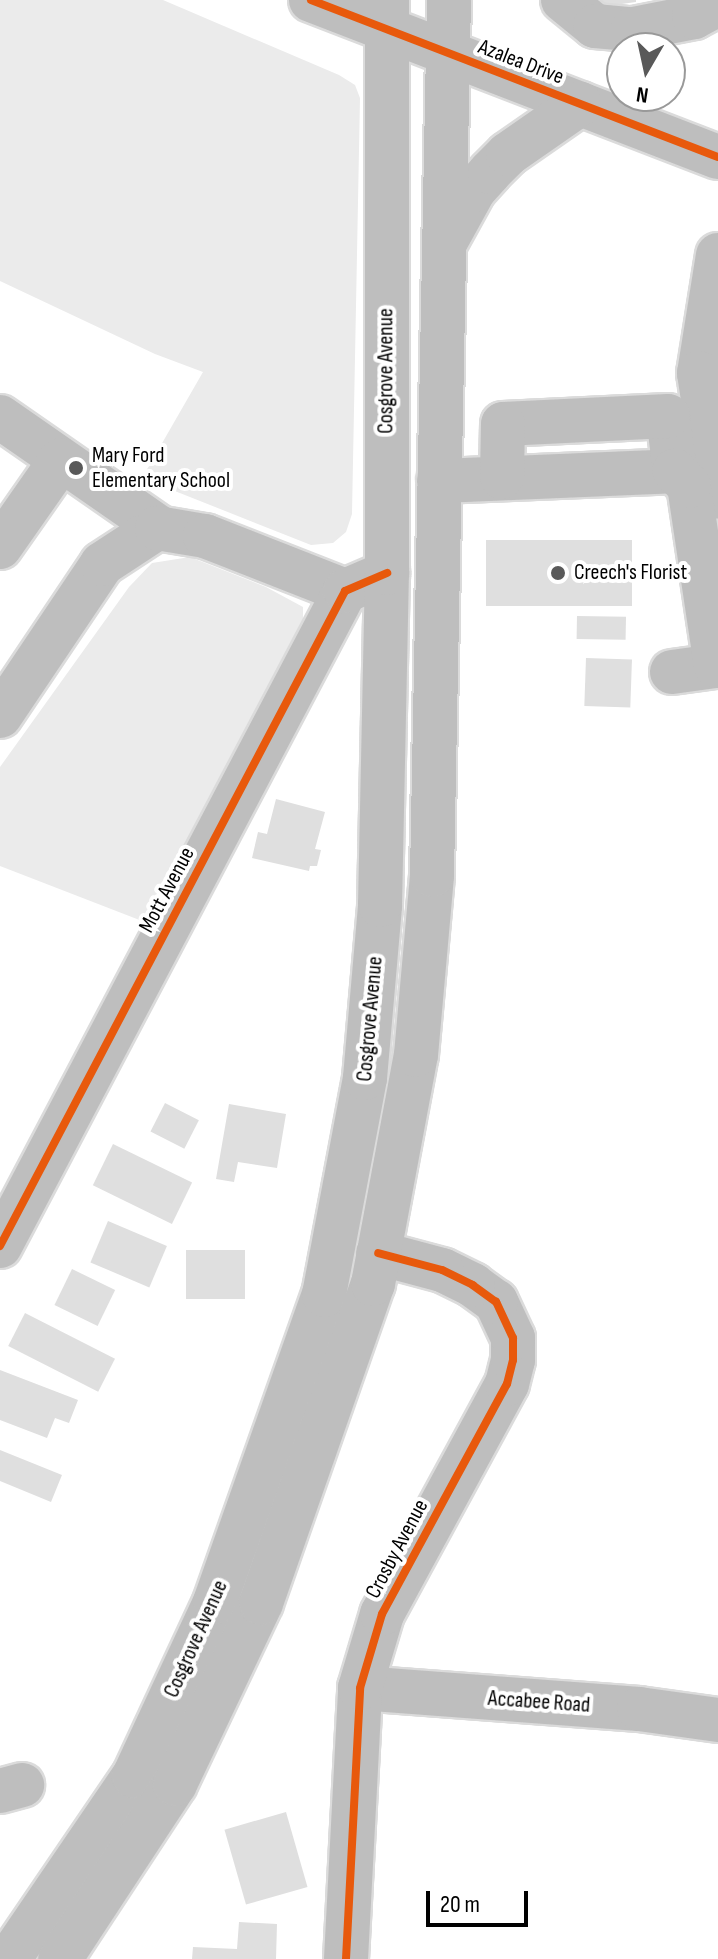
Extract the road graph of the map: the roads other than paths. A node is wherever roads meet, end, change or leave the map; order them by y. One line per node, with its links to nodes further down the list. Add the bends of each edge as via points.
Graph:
1 (311, 0): 5 (main road, Azalea Drive)
2 (449, 0): 6 (main road, Cosgrove Avenue)
3 (563, 0): 4 (main road, via 595,26 633,29 694,17)
4 (718, 4)
5 (386, 14): 6 (main road, Azalea Drive); 20 (main road, Cosgrove Avenue)
6 (446, 52): 7 (main road, Azalea Drive); 9 (main road, Cosgrove Avenue)
7 (580, 104): 8 (main road, Azalea Drive); 9 (main road, via 490,172)
8 (718, 157)
9 (443, 247): 16 (main road, Cosgrove Avenue)
10 (718, 255): 11 (main road, via 699,373)
11 (686, 411): 14 (main road); 15 (main road, via 503,424); 17 (main road)
12 (6, 434): 13 (main road)
13 (61, 460): 18 (main road); 19 (main road)
14 (675, 471): 15 (main road); 22 (main road, via 689,486)
15 (502, 477): 16 (main road)
16 (439, 481): 26 (main road, Cosgrove Avenue, via 432,875 416,1055)
17 (718, 497)
18 (160, 528): 21 (main road, via 205,536); 24 (main road, via 102,564)
19 (0, 547)
20 (387, 573): 21 (main road); 29 (main road, Cosgrove Avenue, via 380,905 365,1078 324,1295 215,1602 134,1776)
21 (345, 591): 25 (main road, Mott Avenue)
22 (717, 666): 23 (main road)
23 (672, 672)
24 (0, 716)
25 (0, 1246)
26 (378, 1253): 27 (main road, Crosby Avenue, via 442,1270 496,1302 513,1338 513,1360 507,1384 382,1614); 30 (main road, Cosgrove Avenue, via 373,1284 261,1603 175,1784)
27 (360, 1688): 28 (main road, Accabee Road); 31 (main road, Crosby Avenue)
28 (718, 1720)
29 (9, 1959)
30 (60, 1959)
31 (346, 1959)

